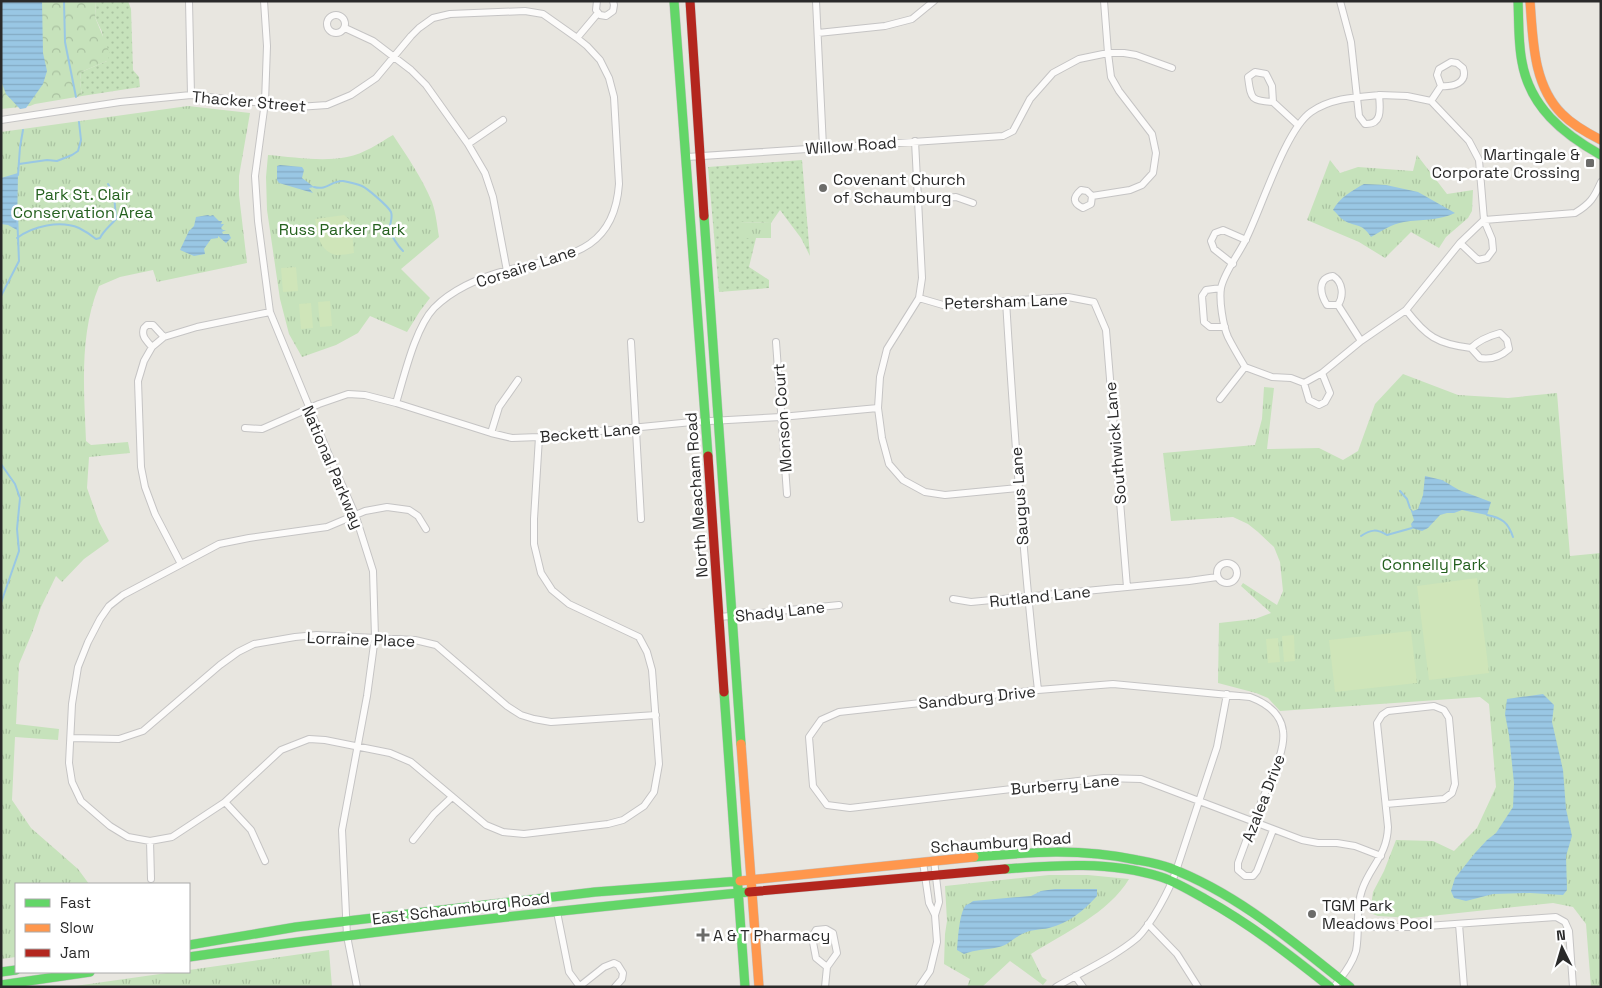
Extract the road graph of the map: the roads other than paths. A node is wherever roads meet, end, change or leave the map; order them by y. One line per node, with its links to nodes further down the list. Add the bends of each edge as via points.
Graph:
1 (189, 1): 21 (street)
2 (264, 1): 25 (street, National Parkway, via 267,46)
3 (598, 1): 13 (street)
4 (612, 1): 13 (street, via 612,14 603,16)
5 (674, 1): 36 (main road, North Meacham Road)
6 (690, 1): 34 (main road, North Meacham Road)
7 (816, 1): 15 (street)
8 (934, 1): 15 (street, via 912,19 885,26)
9 (1104, 1): 17 (street)
10 (1340, 1): 23 (street, via 1351,42)
11 (1518, 1): 35 (main road, via 1522,64 1530,89 1544,113 1565,134)
12 (1530, 1): 30 (main road, via 1535,60 1547,94 1569,121)
13 (598, 13): 16 (street)
14 (345, 28): 18 (street, via 373,41)
15 (818, 33): 33 (street)
16 (577, 38): 18 (street, Thacker Street, via 543,14 525,11 450,14 433,18 419,28); 45 (street, Corsaire Lane, via 600,60 614,96 618,198 607,226 589,245 543,263)
17 (1108, 54): 19 (street, via 1136,55); 31 (street, Willow Road, via 1080,59 1053,73 1030,98 1013,132 1003,136); 38 (street, via 1111,77 1152,134 1156,153 1153,173 1142,185)
18 (394, 57): 25 (street, Thacker Street, via 376,78 351,96 327,105 298,107); 32 (street, via 426,85)
19 (1172, 68)
20 (1441, 86): 20 (street, via 1463,80 1465,71 1461,65 1451,62 1439,69 1437,75); 24 (street)
21 (192, 95): 25 (street, Thacker Street); 27 (street, Thacker Street)
22 (1379, 95): 23 (street); 23 (street, via 1379,118 1370,124 1365,124 1359,116); 24 (street)
23 (1357, 97): 29 (street, via 1329,102 1309,113)
24 (1431, 101): 41 (street, via 1469,141 1480,160)
25 (264, 102): 52 (street, National Parkway, via 256,176 258,221)
26 (1273, 102): 26 (street, via 1272,86 1266,74 1251,74 1248,77 1250,96 1258,102); 29 (street)
27 (1, 120)
28 (503, 120): 32 (street)
29 (1298, 125): 42 (street)
30 (1601, 140)
31 (915, 141): 33 (street, Willow Road); 39 (street)
32 (468, 144): 45 (street, via 485,173 493,197)
33 (823, 147): 34 (street, Willow Road)
34 (699, 156): 36 (street, Willow Road); 69 (main road, North Meacham Road)
35 (1601, 156)
36 (687, 157): 70 (main road, North Meacham Road)
37 (1601, 182): 41 (street, via 1588,205 1575,213)
38 (1092, 196)
39 (918, 201): 40 (street, via 956,197); 47 (street, via 922,278)
40 (973, 203)
41 (1484, 220): 43 (street); 43 (street, via 1493,250 1487,258 1478,260)
42 (1246, 240): 44 (street); 44 (street, via 1223,230 1215,233 1210,241 1214,249)
43 (1460, 243): 51 (street)
44 (1233, 264): 46 (street)
45 (507, 270): 65 (street, Corsaire Lane, via 465,286 432,310 418,336)
46 (1221, 288): 53 (street); 53 (street, via 1206,290 1202,296 1204,322 1210,327)
47 (919, 298): 48 (street, Petersham Lane, via 943,305); 67 (street, via 887,349 880,377)
48 (1006, 301): 49 (street, Petersham Lane, via 1068,297); 75 (street, Saugus Lane)
49 (1094, 302): 82 (street, Southwick Lane, via 1106,330)
50 (1338, 305): 50 (street, via 1342,298 1341,285 1337,278 1327,277 1321,286 1322,298 1327,305); 55 (street)
51 (1406, 310): 55 (street); 59 (street, via 1426,334 1446,343)
52 (270, 312): 54 (street); 66 (street, National Parkway)
53 (1225, 327): 60 (street)
54 (164, 337): 58 (street); 58 (street, via 153,325 147,325 142,332)
55 (1361, 341): 61 (street)
56 (631, 342): 72 (street)
57 (776, 342): 68 (street, Monson Court)
58 (152, 347): 80 (street, via 138,381 140,467 155,514)
59 (1470, 348): 59 (street, via 1500,333 1509,345 1505,352 1488,360 1480,358)
60 (1245, 367): 63 (street, via 1272,377 1291,378); 64 (street)
61 (1322, 373): 63 (street); 63 (street, via 1330,393 1325,402 1319,405 1309,400)
62 (518, 380): 73 (street, via 499,407)
63 (1304, 383)
64 (1220, 399)
65 (396, 403): 66 (street, Beckett Lane, via 348,394); 73 (street, Beckett Lane)
66 (309, 408): 71 (street, Beckett Lane, via 262,429); 77 (street, National Parkway)
67 (878, 408): 68 (street, Beckett Lane); 75 (street, via 889,464 903,480 925,492 945,495)
68 (781, 417): 69 (street, Beckett Lane); 76 (street, Monson Court)
69 (718, 421): 70 (street, Beckett Lane); 86 (main road, North Meacham Road)
70 (706, 422): 72 (street, Beckett Lane); 87 (main road, North Meacham Road)
71 (245, 428)
72 (636, 428): 74 (street, Beckett Lane); 78 (street)
73 (491, 433): 74 (street, Beckett Lane, via 512,438)
74 (539, 437): 91 (street, via 534,544 541,573 552,590 569,604 640,637 652,670)
75 (1018, 488): 83 (street, Saugus Lane)
76 (787, 494)
77 (355, 514): 79 (street, via 387,507 409,510 418,516); 80 (street, via 327,527 219,544); 88 (street, National Parkway, via 373,570)
78 (641, 519)
79 (426, 529)
80 (181, 564): 92 (street, via 123,595 100,619 78,667)
81 (1217, 577): 82 (street, Rutland Lane)
82 (1127, 587): 83 (street, Rutland Lane)
83 (1027, 598): 84 (street, Rutland Lane, via 971,602); 89 (street, Saugus Lane)
84 (953, 599)
85 (839, 605): 86 (street, Shady Lane)
86 (733, 616): 87 (street, Shady Lane); 111 (main road, North Meacham Road)
87 (720, 617): 112 (main road, North Meacham Road)
88 (375, 637): 91 (street, Lorraine Place, via 436,645 507,706 534,720 551,722); 92 (street, Lorraine Place, via 296,636 254,644 220,665 143,731 119,739); 93 (street, National Parkway)
89 (1038, 690): 90 (street, Sandburg Drive, via 1112,684); 97 (street, Sandburg Drive, via 839,712 821,720 809,737 813,786)
90 (1227, 694): 95 (street, via 1217,747); 99 (street, Azalea Drive, via 1264,703 1280,720 1284,731 1284,743)
91 (656, 715): 94 (street, via 659,764 654,792 644,806 623,820 524,834 503,832 486,824)
92 (71, 738): 102 (street, via 69,763 72,782 81,801 128,837)
93 (357, 746): 94 (street, via 390,753 411,762); 96 (street, via 309,739 291,745 280,750); 118 (street, National Parkway, via 342,830)
94 (452, 797): 101 (street)
95 (1199, 801): 97 (street, Burberry Lane, via 1141,779 1104,778 850,808); 99 (street, Burberry Lane); 107 (street)
96 (226, 802): 102 (street, via 172,837); 105 (street, via 251,830)
97 (827, 804)
98 (1386, 804): 98 (street, via 1377,723 1388,711 1434,706 1444,710 1449,718 1455,784 1452,793 1444,799); 103 (street, via 1388,841)
99 (1253, 823): 100 (street, Burberry Lane); 100 (street, Azalea Drive, via 1238,863 1238,870 1244,876 1253,876 1257,871)
100 (1273, 830): 103 (street, Burberry Lane, via 1302,840 1355,846)
101 (413, 840)
102 (150, 841): 110 (street)
103 (1381, 856): 121 (street, via 1362,889)
104 (934, 860): 106 (main road, Schaumburg Road); 107 (main road, Schaumburg Road, via 1075,851 1118,856); 108 (street)
105 (265, 861)
106 (923, 862): 109 (street); 111 (main road, Schaumburg Road)
107 (1176, 871): 113 (street); 130 (main road, Schaumburg Road, via 1245,906)
108 (936, 877): 109 (main road, Schaumburg Road); 113 (main road, Schaumburg Road, via 1081,866 1129,870); 117 (street, via 939,902)
109 (925, 878): 114 (main road, Schaumburg Road); 117 (street, via 929,903)
110 (151, 879)
111 (752, 879): 112 (main road, Schaumburg Road); 114 (main road, North Meacham Road)
112 (738, 881): 115 (main road, North Meacham Road); 118 (main road, East Schaumburg Road, via 595,892)
113 (1172, 881): 119 (street); 142 (main road, Schaumburg Road, via 1238,918)
114 (753, 892): 115 (main road, Schaumburg Road); 136 (main road, North Meacham Road)
115 (738, 893): 116 (main road, East Schaumburg Road); 135 (main road, North Meacham Road)
116 (557, 912): 122 (main road, East Schaumburg Road); 132 (street, via 568,972)
117 (935, 914): 138 (street, via 935,952 930,971)
118 (346, 921): 122 (street, National Parkway); 123 (main road, East Schaumburg Road)
119 (1148, 924): 129 (street, via 1120,951); 141 (street, via 1177,954)
120 (1459, 924): 121 (street); 144 (street); 145 (street, via 1556,917 1565,922 1569,930)
121 (1358, 927): 130 (street, via 1356,951)
122 (347, 936): 124 (main road, East Schaumburg Road); 133 (street, National Parkway)
123 (190, 945)
124 (190, 957)
125 (826, 967): 125 (street, via 816,958 812,937 816,930 826,929 833,933 837,953); 137 (street)
126 (15, 970): 127 (main road)
127 (1, 972)
128 (83, 973): 131 (main road)
129 (1075, 976): 139 (street); 140 (street)
130 (1340, 979): 142 (street); 143 (main road, Schaumburg Road)
131 (1, 985)
132 (580, 986): 134 (street, via 604,966 614,963 623,973)
133 (357, 987)
134 (615, 987)
135 (745, 987)
136 (760, 987)
137 (825, 987)
138 (919, 987)
139 (1056, 987)
140 (1083, 987)
141 (1198, 987)
142 (1332, 987)
143 (1350, 987)
144 (1464, 987)
145 (1573, 987)

